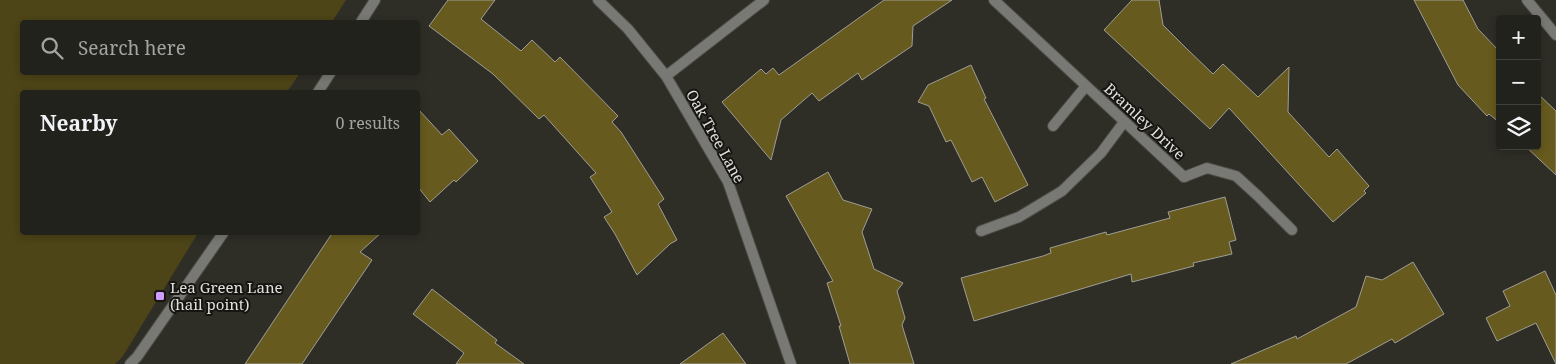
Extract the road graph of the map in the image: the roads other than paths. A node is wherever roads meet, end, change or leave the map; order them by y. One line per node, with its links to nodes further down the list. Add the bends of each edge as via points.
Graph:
1 (375, 0): 6 (street)
2 (598, 0): 9 (street, Oak Tree Lane, via 628,29)
3 (764, 0): 9 (street)
4 (994, 0): 10 (street, Bramley Drive)
5 (1527, 0): 7 (street)
6 (363, 20)
7 (1556, 34)
8 (328, 75): 11 (street)
9 (666, 76): 18 (street, Oak Tree Lane, via 728,182)
10 (1086, 86): 12 (street, Bramley Drive); 13 (street, Bramley Drive)
11 (319, 90)
12 (1124, 122): 14 (street, Bramley Drive, via 1184,177 1208,168 1236,176); 15 (street, via 1101,154 1062,191 1020,217)
13 (1053, 126)
14 (1292, 230)
15 (981, 231)
16 (222, 235): 17 (street)
17 (130, 364)
18 (792, 364)

